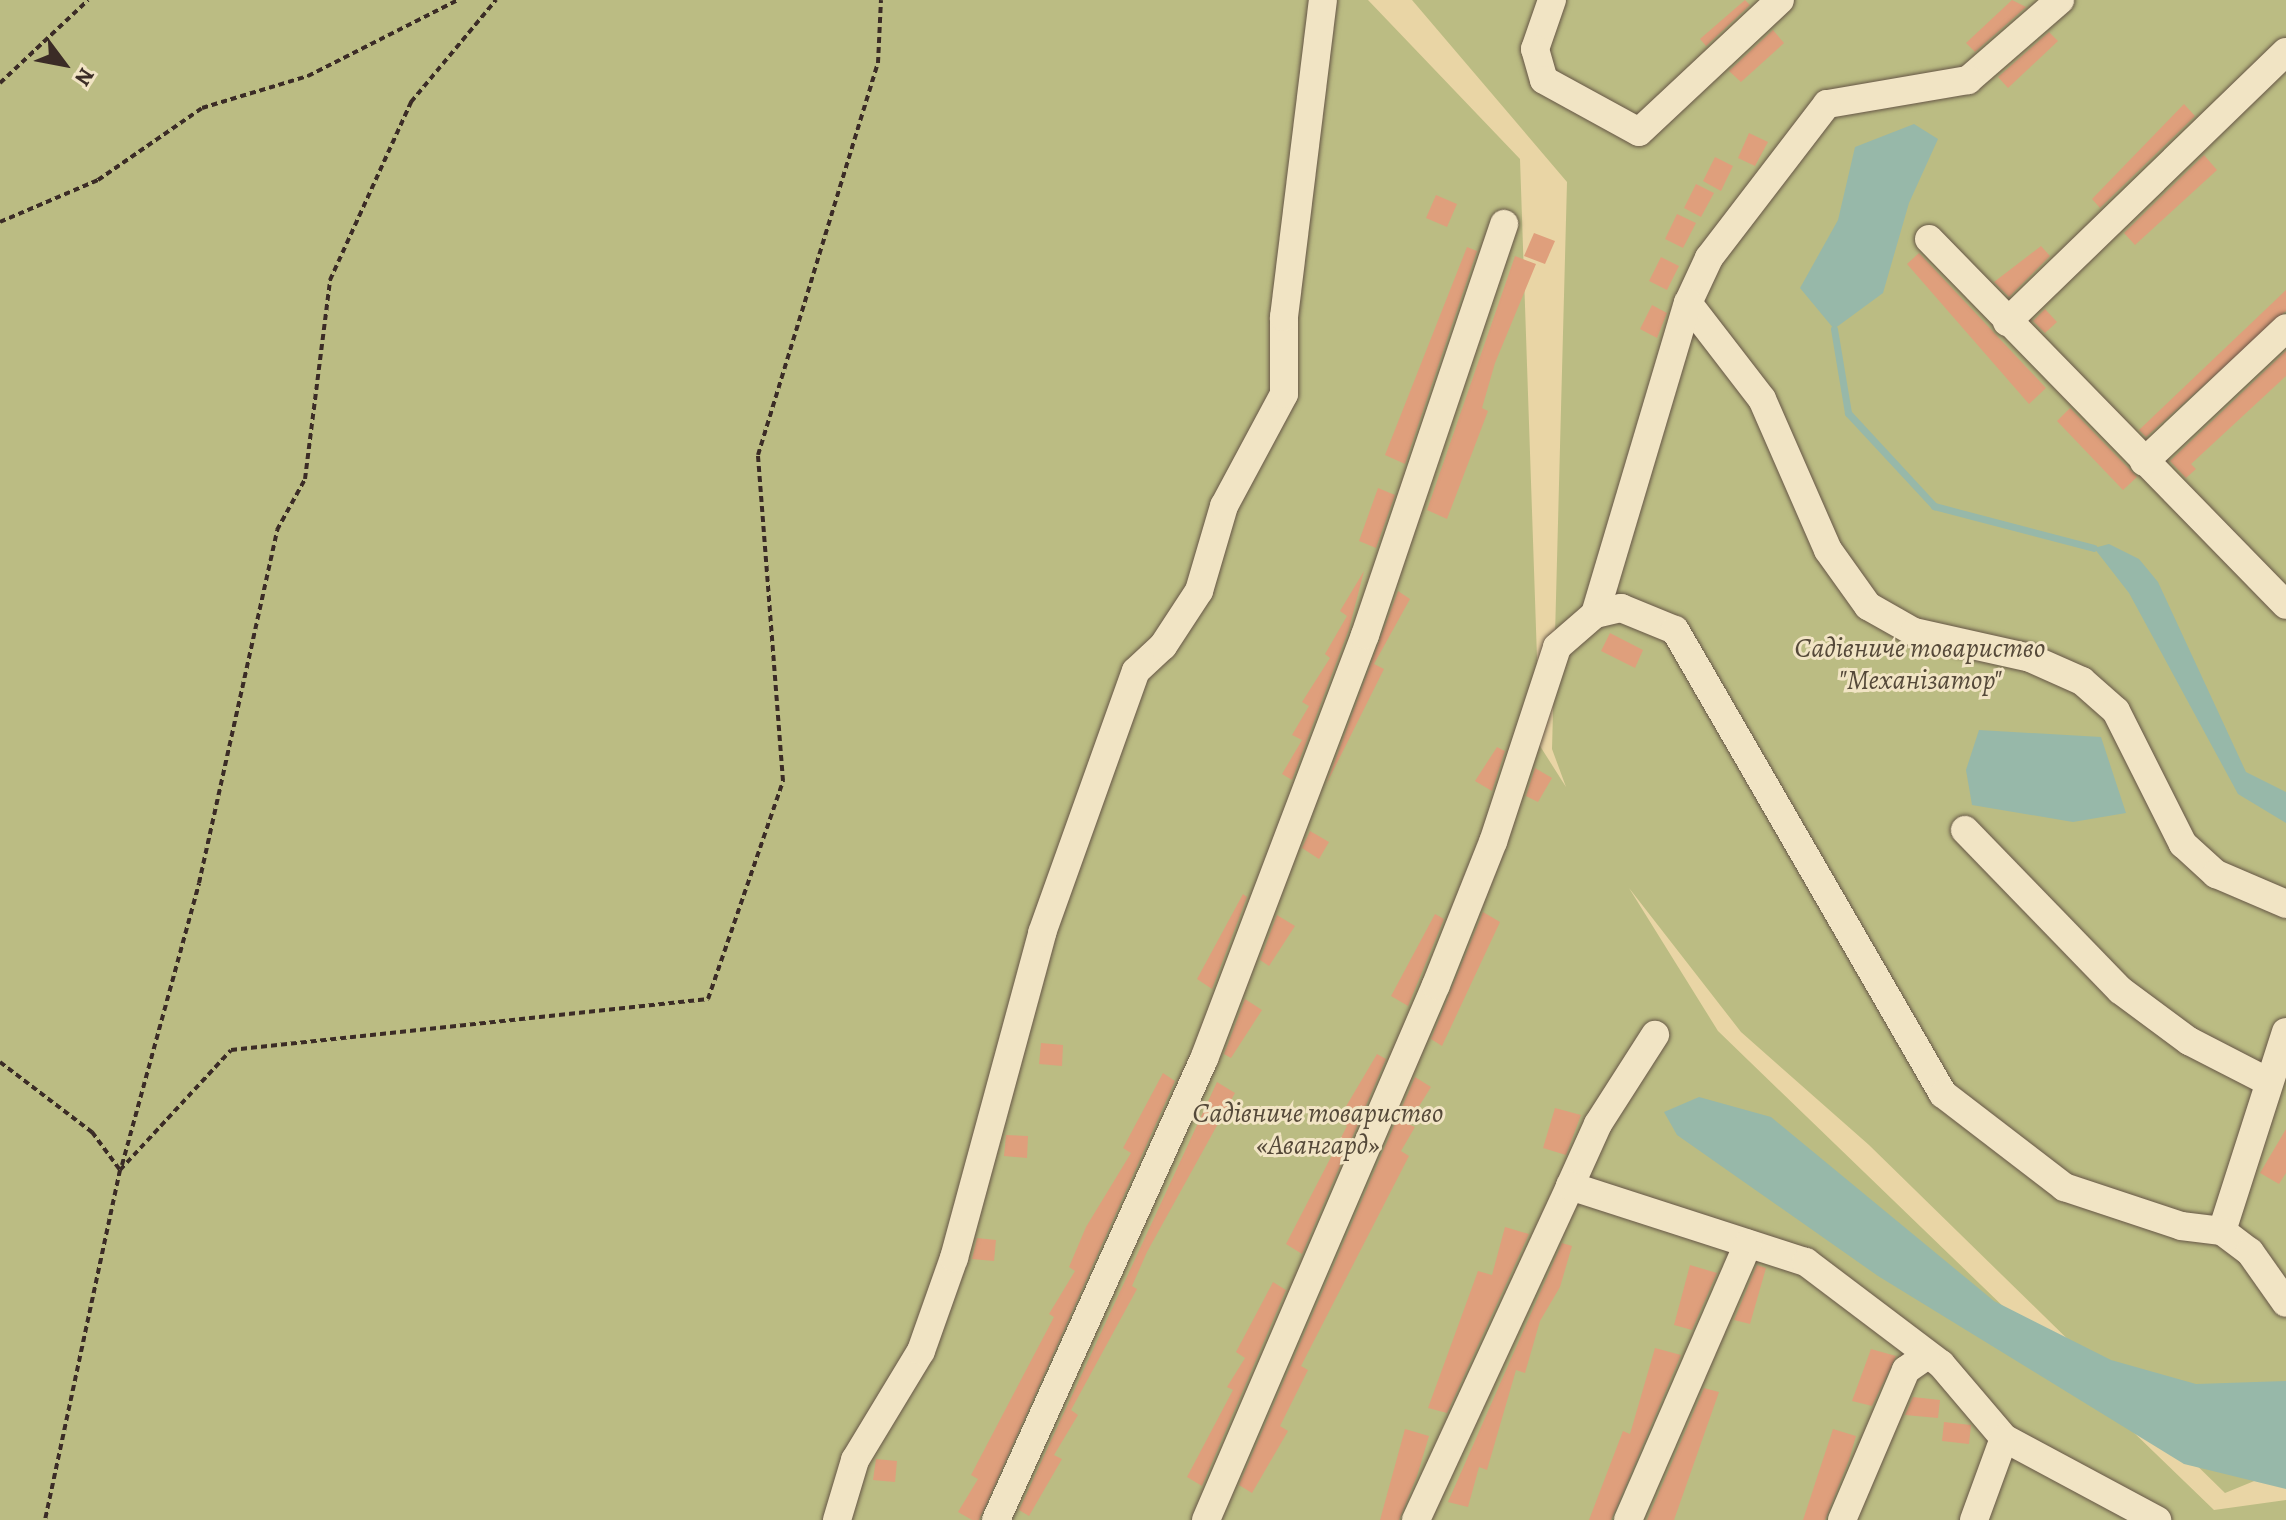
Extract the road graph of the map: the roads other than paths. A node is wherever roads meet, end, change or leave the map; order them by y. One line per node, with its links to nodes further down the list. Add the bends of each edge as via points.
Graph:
1 (1323, 0): 25 (street, via 1284,317 1284,394 1224,506 1199,591 1163,646 1136,671 1042,933 954,1258 921,1351 855,1460)
2 (1552, 0): 3 (street, via 1535,49 1544,80 1639,132)
3 (1780, 0)
4 (2060, 0): 8 (street, via 1968,80 1827,104 1709,258)
5 (2286, 52): 9 (street)
6 (1504, 224): 26 (street, via 1365,635 1204,1059)
7 (1929, 239): 9 (street)
8 (1688, 303): 13 (street); 15 (street, via 1762,399 1828,550 1868,606 1914,632 2030,658 2082,681 2116,711 2183,844 2216,874)
9 (2007, 322): 11 (street)
10 (2286, 328): 11 (street)
11 (2144, 462): 12 (street)
12 (2286, 605)
13 (1595, 614): 20 (street, via 1621,608 1675,630 1943,1094 2064,1187 2181,1226); 27 (street, via 1557,647 1442,971)
14 (1965, 830): 18 (street, via 2120,990 2189,1041)
15 (2286, 904)
16 (2286, 1032): 18 (street)
17 (1655, 1035): 19 (street, via 1598,1124)
18 (2265, 1080): 20 (street)
19 (1570, 1186): 21 (street); 28 (street)
20 (2222, 1231): 22 (street, via 2250,1252)
21 (1748, 1244): 23 (street, via 1806,1262); 29 (street)
22 (2286, 1303)
23 (1926, 1356): 24 (street); 30 (street, via 1906,1370)
24 (2004, 1438): 31 (street); 32 (street)
25 (837, 1520)
26 (996, 1520)
27 (1206, 1520)
28 (1416, 1520)
29 (1628, 1520)
30 (1842, 1520)
31 (1974, 1520)
32 (2157, 1520)

